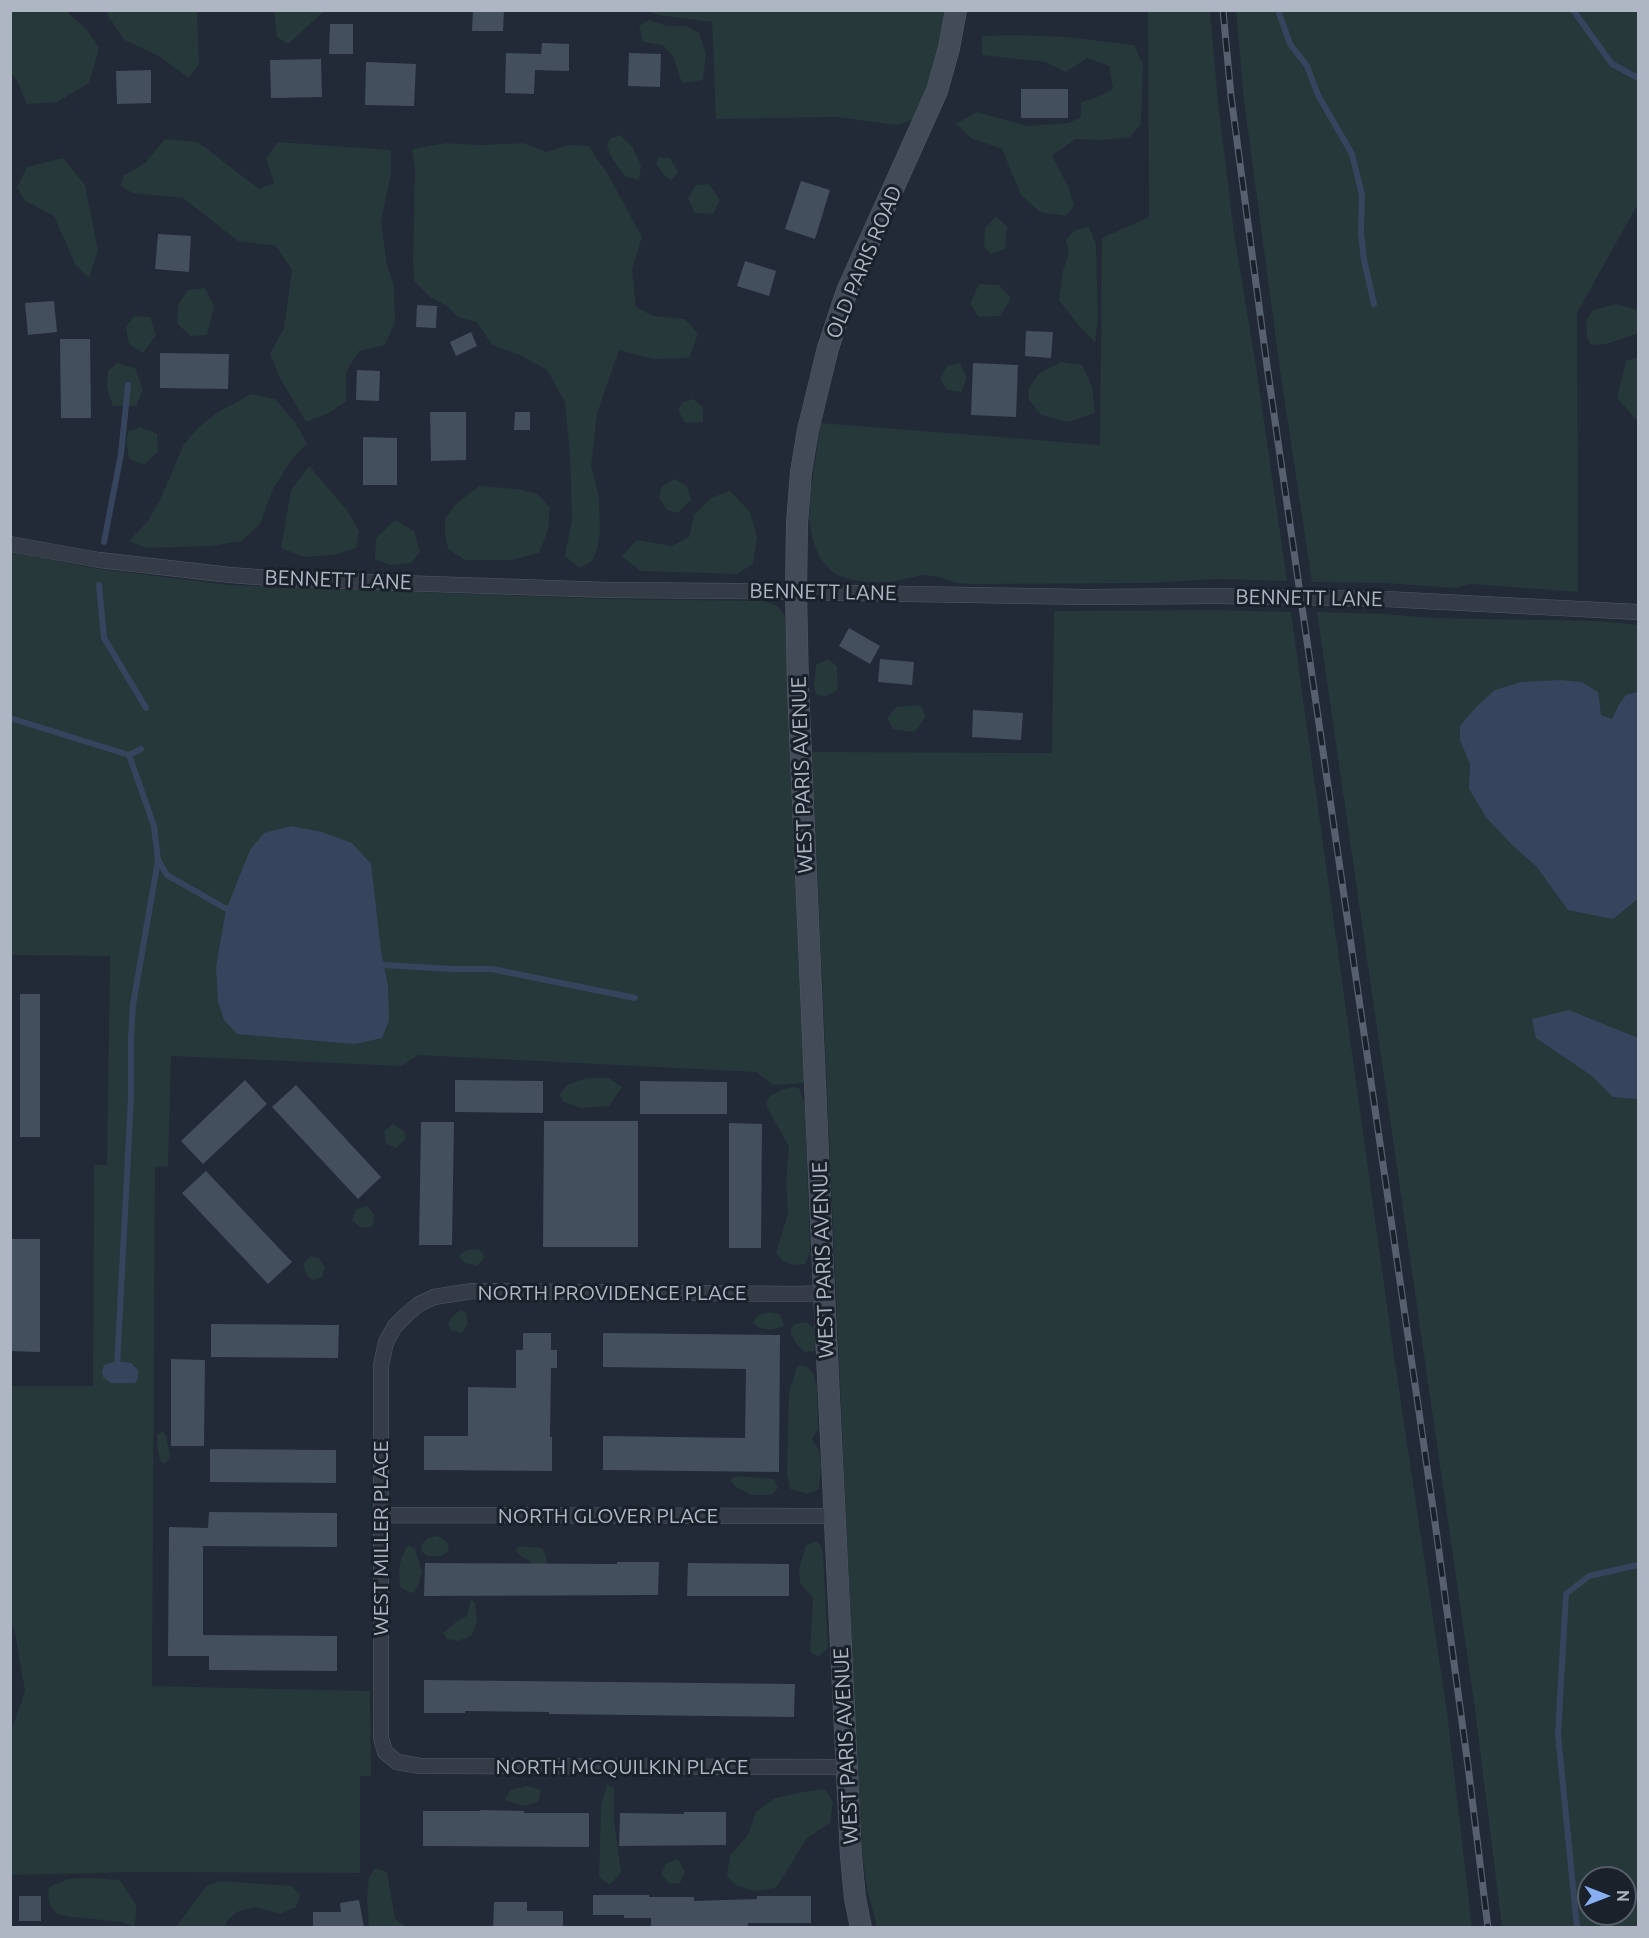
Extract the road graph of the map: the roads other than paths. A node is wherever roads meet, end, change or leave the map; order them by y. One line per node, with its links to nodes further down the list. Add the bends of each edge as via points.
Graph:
1 (956, 10): 3 (main road, OLD PARIS ROAD, via 937,91 852,280 828,348 801,472)
2 (10, 544): 3 (street, BENNETT LANE, via 111,562 273,578 608,590)
3 (796, 592): 4 (street, BENNETT LANE, bridge, via 1385,599); 5 (main road, WEST PARIS AVENUE)
4 (1638, 612)
5 (824, 1293): 6 (street, NORTH PROVIDENCE PLACE, via 472,1291 434,1297); 8 (main road, WEST PARIS AVENUE)
6 (406, 1315): 7 (street, WEST MILLER PLACE, via 386,1342 381,1366)
7 (381, 1515): 8 (street, NORTH GLOVER PLACE); 9 (street, WEST MILLER PLACE, via 381,1738 385,1752)
8 (835, 1516): 10 (main road, WEST PARIS AVENUE)
9 (397, 1761): 10 (street, NORTH MCQUILKIN PLACE, via 420,1766)
10 (846, 1767): 11 (main road, WEST PARIS AVENUE, via 851,1856)
11 (861, 1928)

